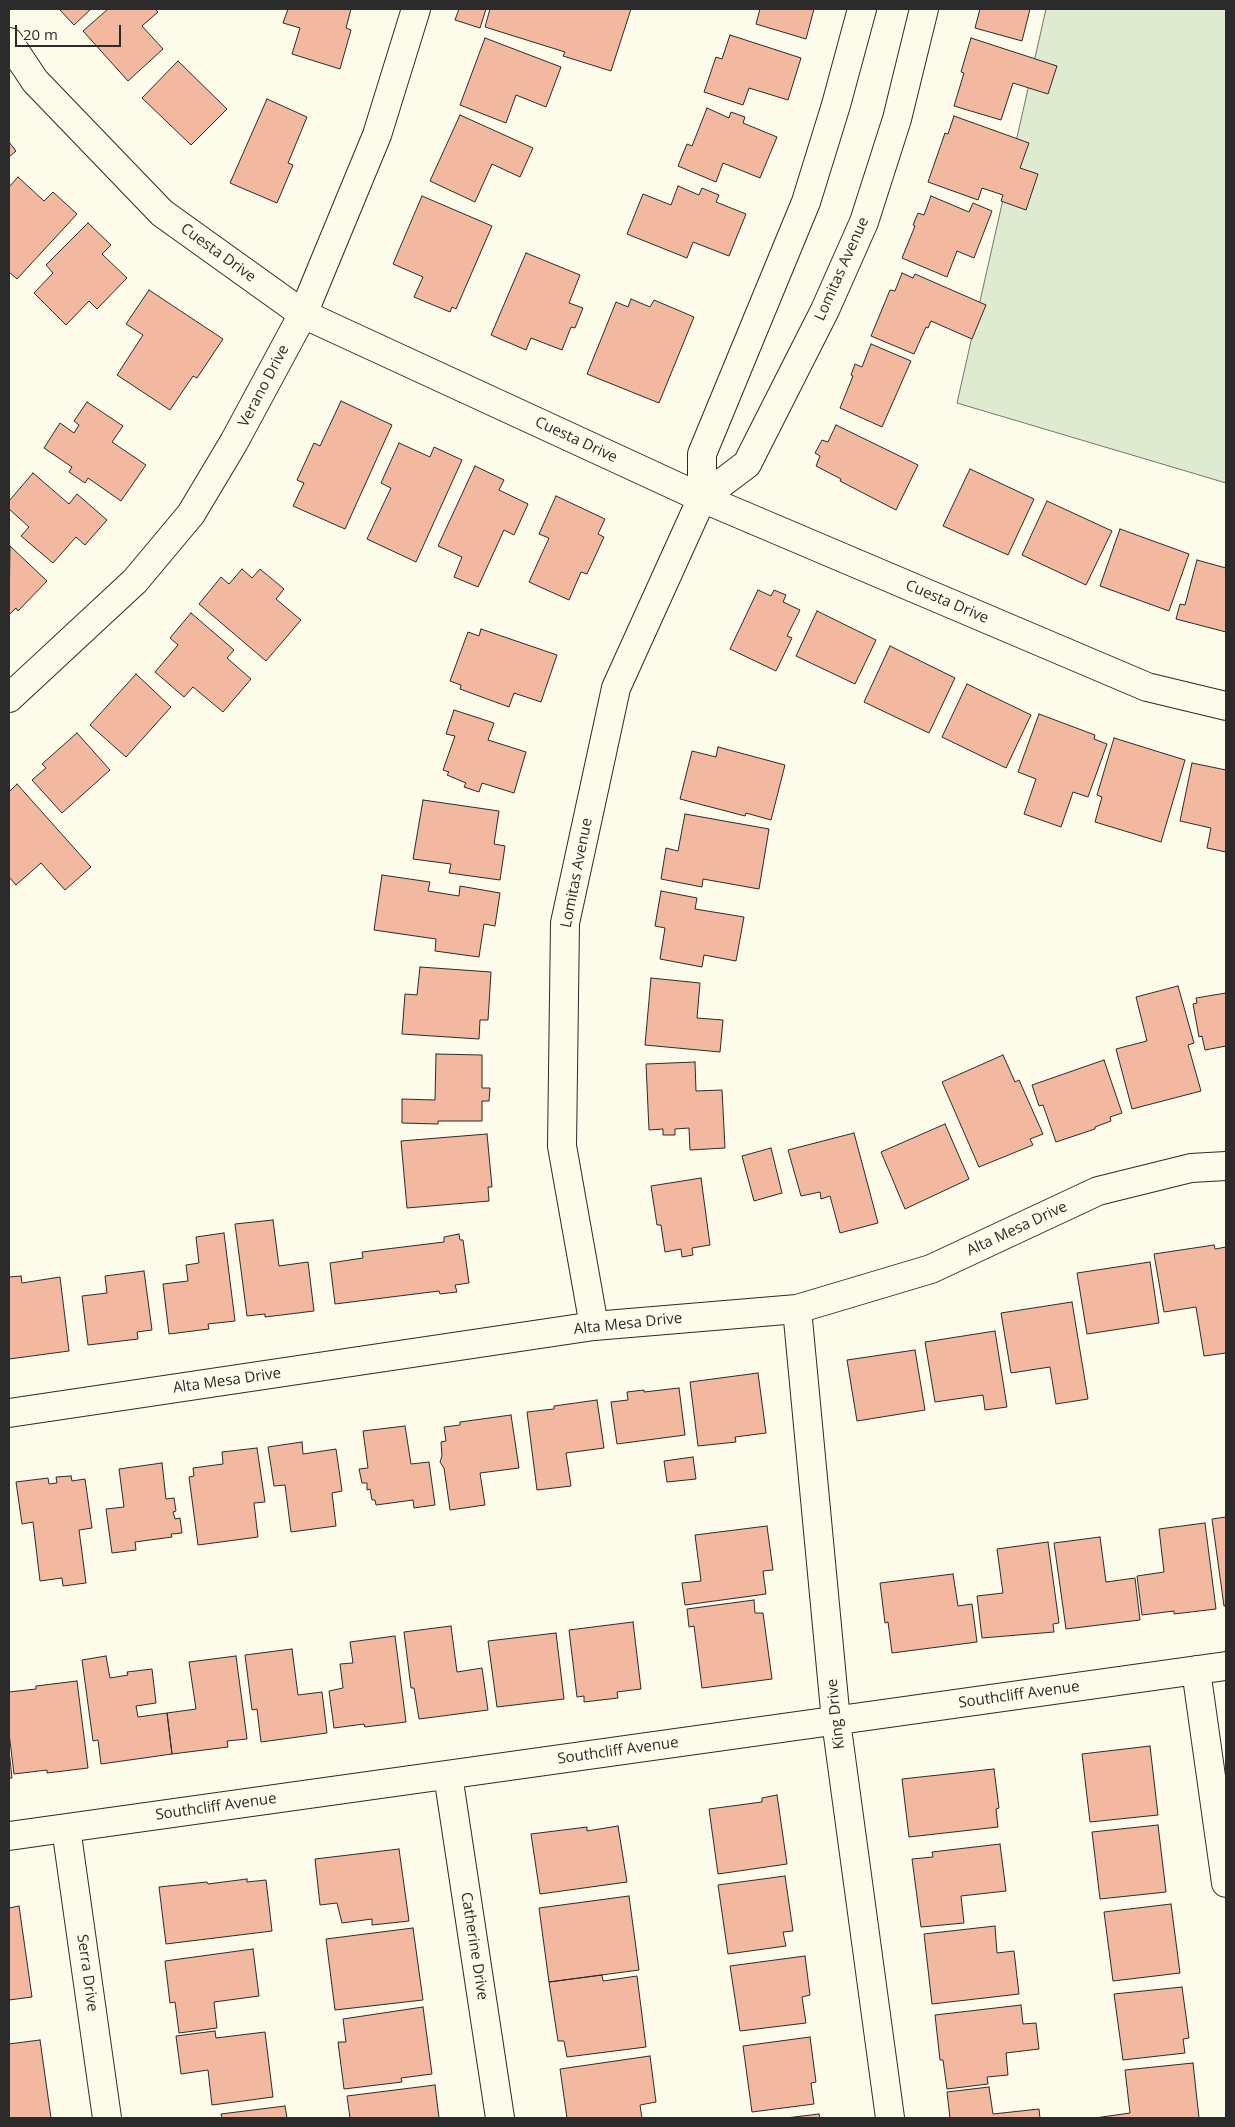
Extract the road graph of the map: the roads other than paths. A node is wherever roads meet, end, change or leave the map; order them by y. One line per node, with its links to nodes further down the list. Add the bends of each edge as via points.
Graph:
1 (416, 9): 5 (street, Verano Drive, via 377,135)
2 (862, 9): 6 (street, Lomitas Avenue, via 806,202 702,454)
3 (924, 9): 6 (street, Lomitas Avenue, via 897,119 864,222 825,310 747,464)
4 (9, 42): 5 (street, Cuesta Drive, via 34,81 162,213)
5 (303, 314): 6 (street, Cuesta Drive); 7 (street, Verano Drive, via 191,514 135,581)
6 (702, 498): 8 (street, Cuesta Drive, via 1147,687); 11 (street, Lomitas Avenue, via 616,688 564,923 562,1146)
7 (9, 698)
8 (1226, 706)
9 (1226, 1166): 10 (street, Alta Mesa Drive, via 1191,1168 1098,1191 931,1269)
10 (797, 1309): 11 (street, Alta Mesa Drive); 15 (street, King Drive)
11 (594, 1326): 12 (street, Alta Mesa Drive)
12 (9, 1413)
13 (1226, 1666): 14 (street, Southcliff Avenue)
14 (1196, 1670): 15 (street, Southcliff Avenue); 19 (street)
15 (836, 1721): 16 (street, Southcliff Avenue); 22 (street, King Drive)
16 (448, 1775): 17 (street, Southcliff Avenue); 21 (street, Catherine Drive)
17 (66, 1828): 18 (street, Southcliff Avenue); 20 (street, Serra Drive)
18 (9, 1836)
19 (1226, 1883)
20 (107, 2118)
21 (500, 2118)
22 (890, 2118)

